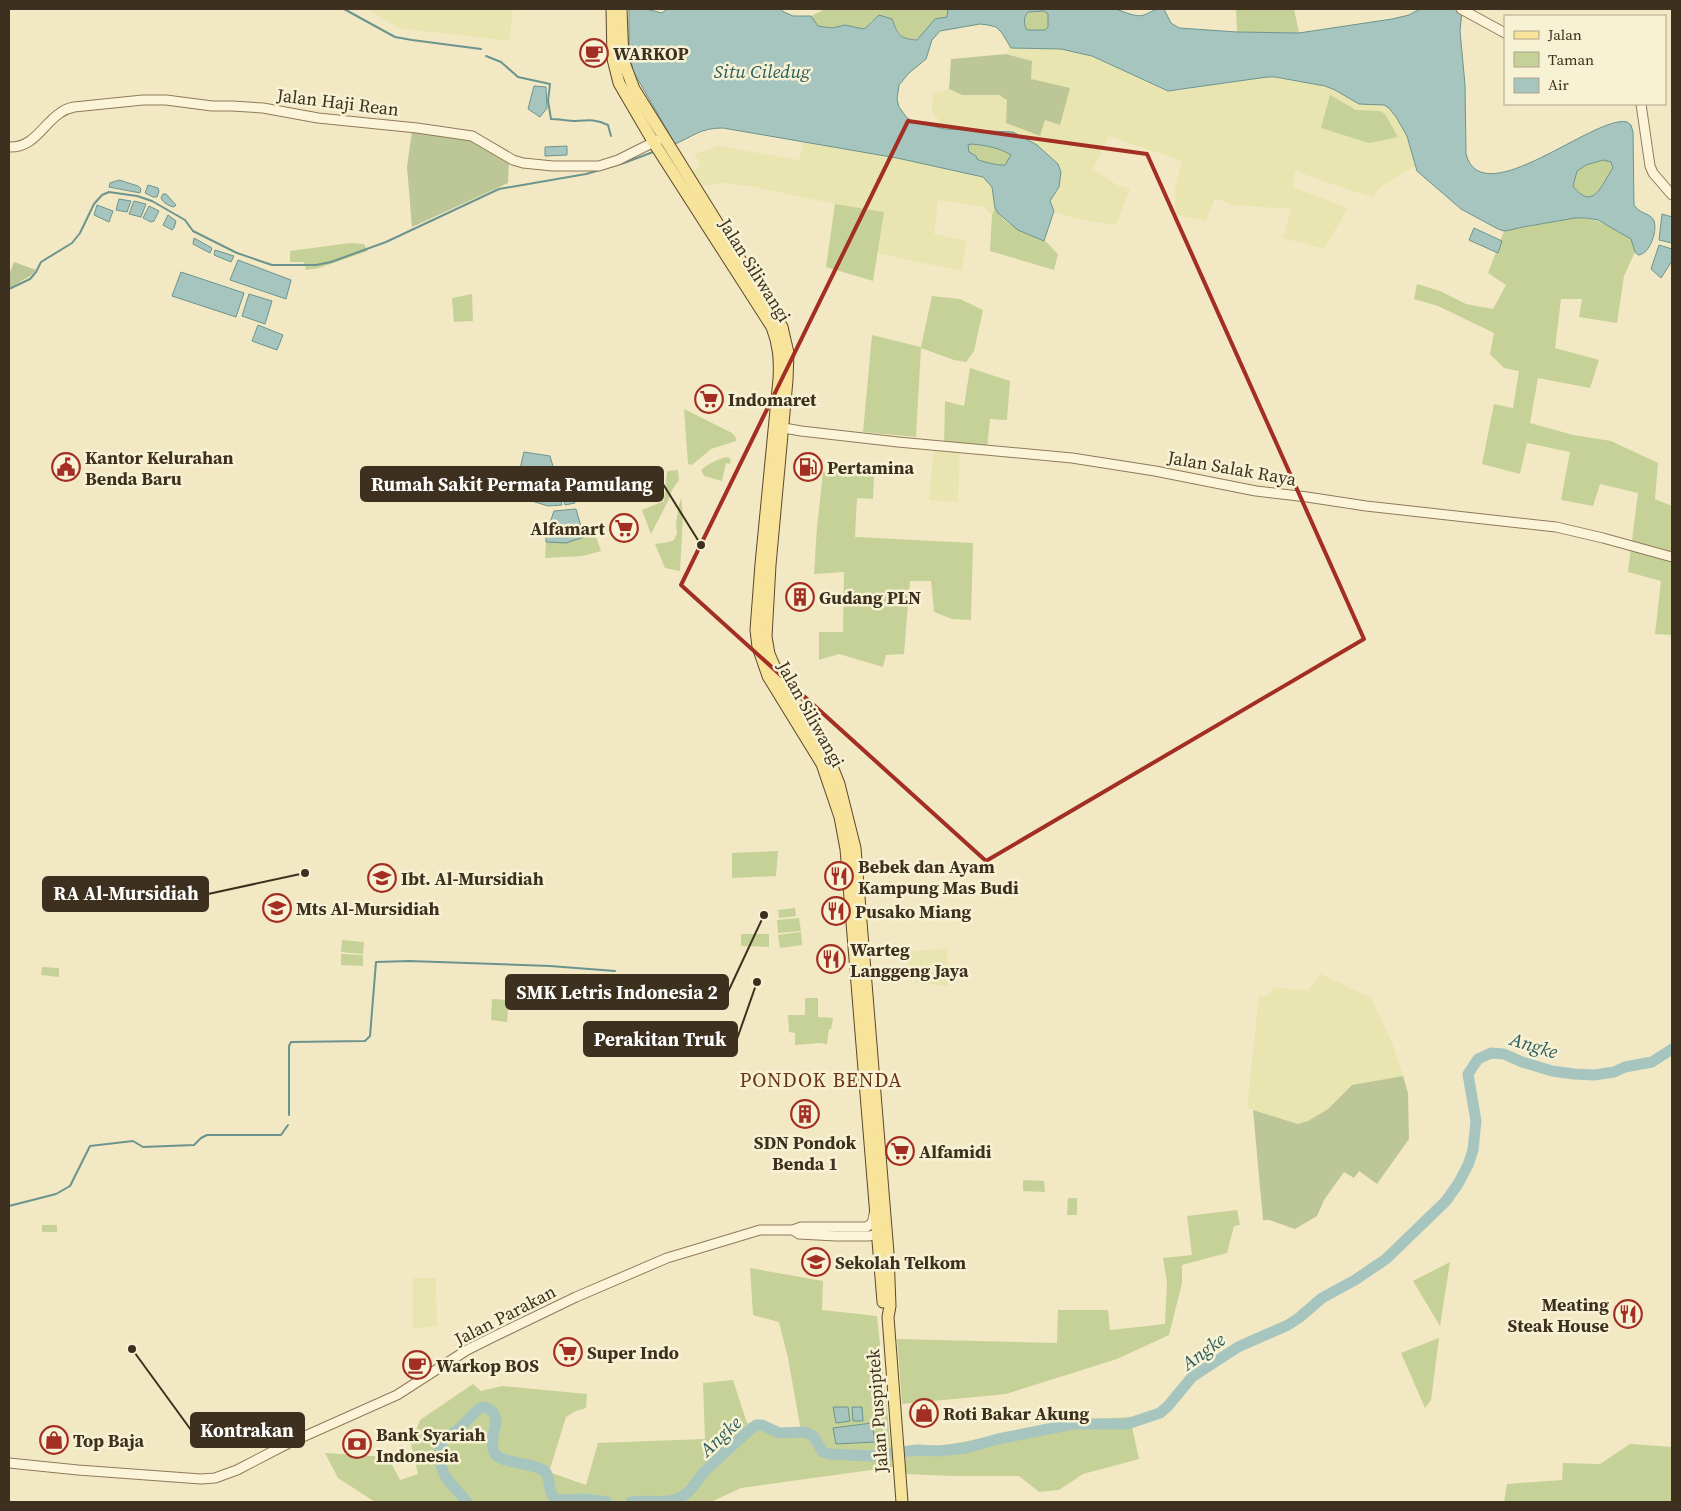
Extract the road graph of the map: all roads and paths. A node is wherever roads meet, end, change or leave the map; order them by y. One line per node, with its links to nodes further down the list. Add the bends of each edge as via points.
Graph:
1 (612, 9): 6 (main road, Jalan Siliwangi, via 615,70 628,99)
2 (621, 9): 6 (main road, Jalan Siliwangi, via 623,60)
3 (1461, 9): 4 (street)
4 (1504, 32)
5 (1641, 105): 8 (street, via 1650,166)
6 (659, 140): 7 (street, Jalan Haji Rean, via 598,166 553,166 513,160 480,140 453,133 318,118 249,106 143,100 74,107 60,113 29,142); 9 (main road, Jalan Siliwangi, via 772,327)
7 (9, 147)
8 (1672, 195)
9 (783, 380): 10 (main road, Jalan Siliwangi); 12 (main road, Jalan Siliwangi)
10 (784, 428): 11 (street, Jalan Salak Raya, via 1072,458 1256,491 1556,527); 12 (main road, Jalan Siliwangi)
11 (1672, 557)
12 (765, 564): 13 (main road, Jalan Siliwangi, via 756,630 761,660 822,764 840,817 846,849); 15 (main road, Jalan Siliwangi, via 769,654 827,754 839,784 855,848)
13 (875, 1198): 14 (street, Jalan Parakan, via 873,1222 866,1227 801,1227); 15 (main road, Jalan Siliwangi)
14 (793, 1230): 15 (street, Jalan Parakan, via 799,1234 869,1236); 16 (street, Jalan Parakan, via 760,1230 667,1258 576,1297 466,1350 398,1395 215,1478)
15 (881, 1230): 17 (main road, Jalan Puspiptek, via 890,1306 888,1317)
16 (9, 1463)
17 (902, 1502)

